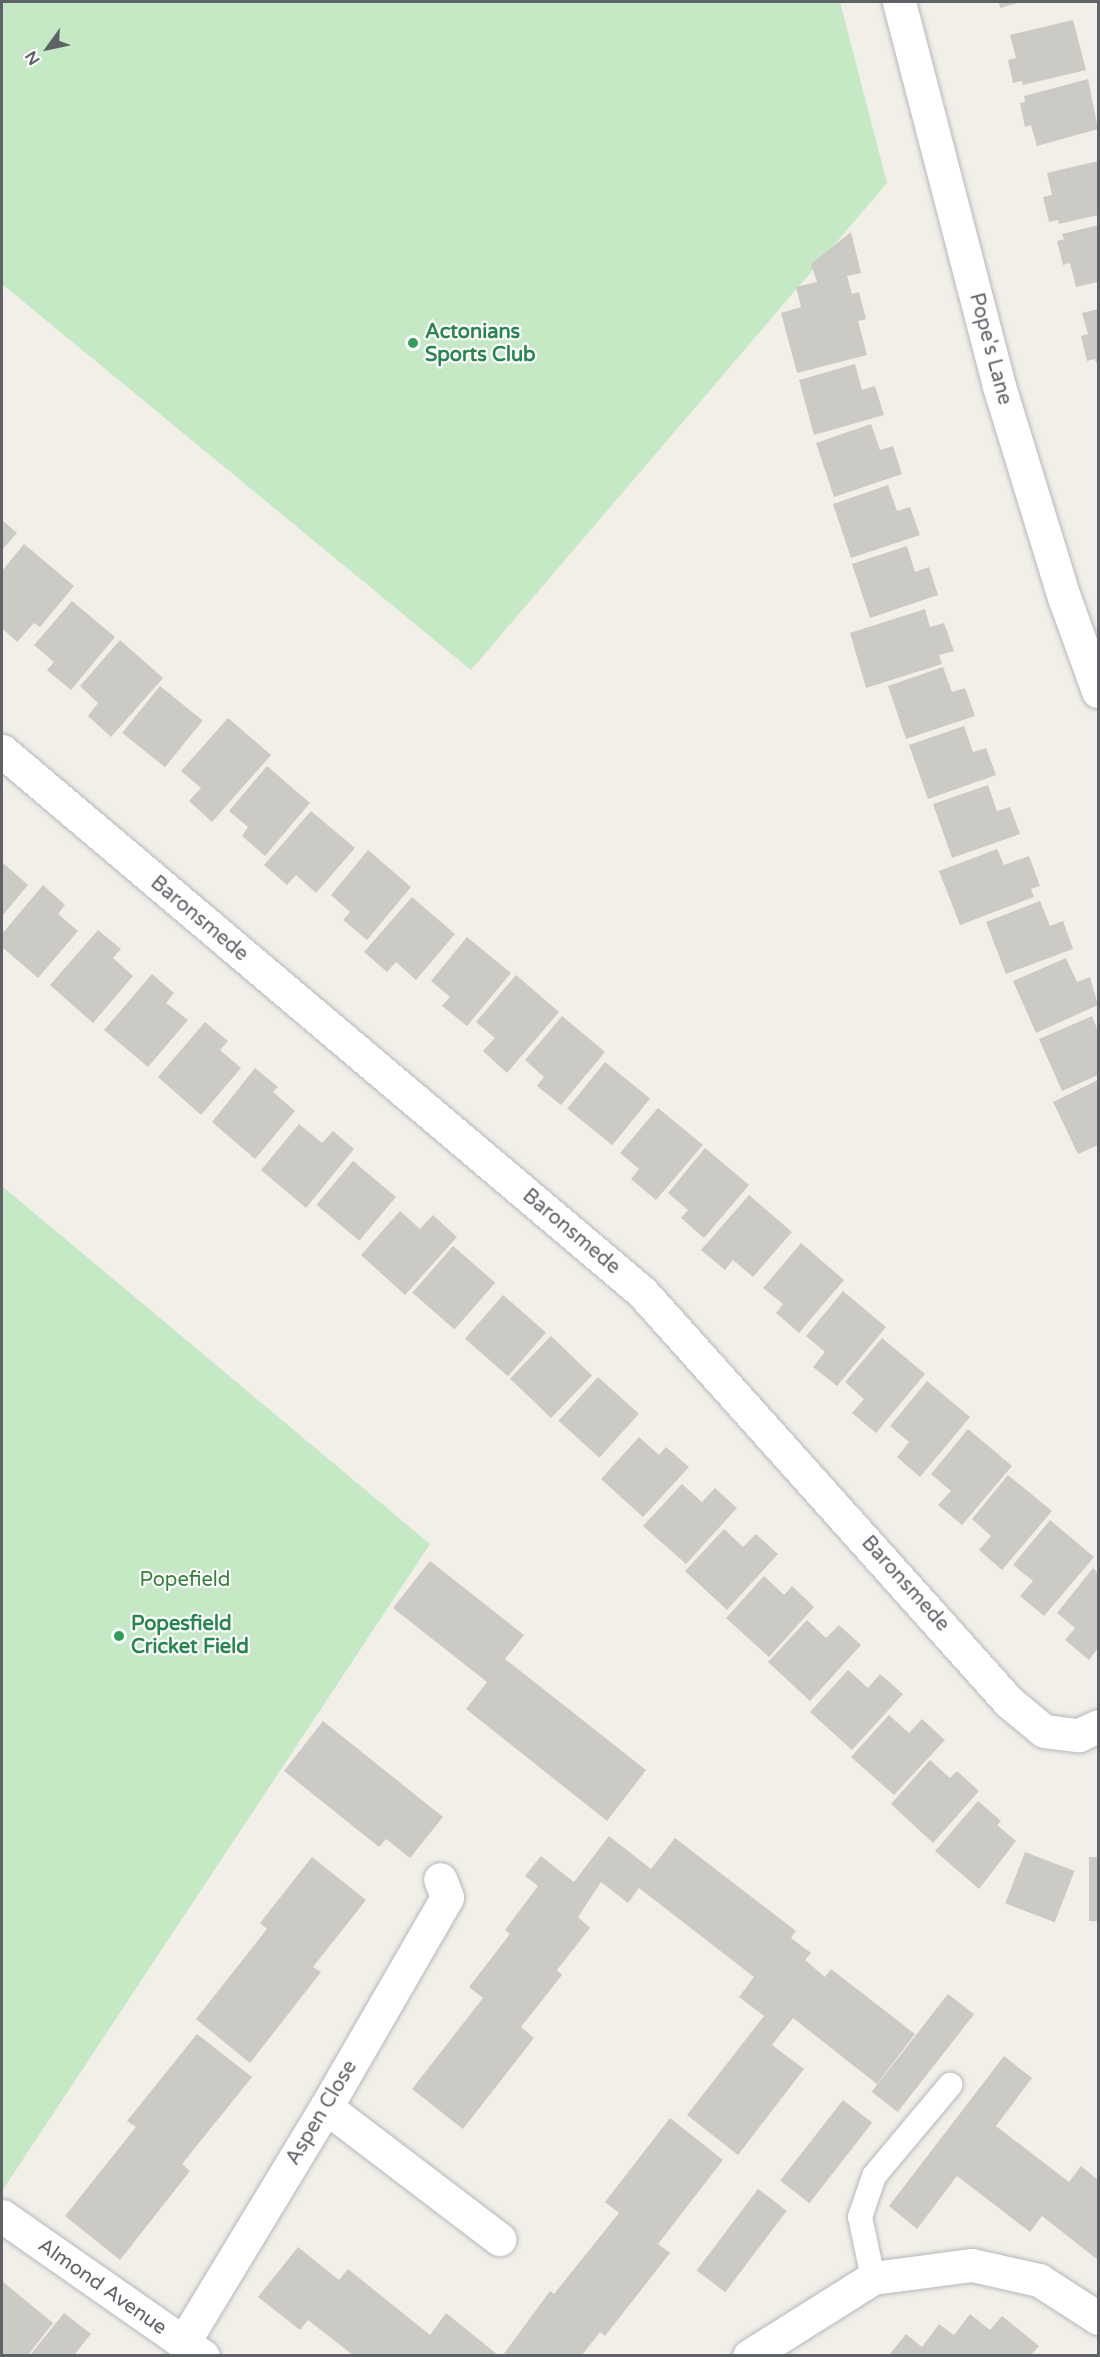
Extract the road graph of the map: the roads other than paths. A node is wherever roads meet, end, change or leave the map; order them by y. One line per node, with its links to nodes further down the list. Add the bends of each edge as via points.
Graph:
1 (899, 2): 2 (street, Pope's Lane, via 999,386 1065,600)
2 (1098, 691)
3 (2, 751): 4 (street, Baronsmede, via 642,1292 1009,1702 1044,1731 1079,1735)
4 (1098, 1726)
5 (440, 1879): 7 (street, Aspen Close, via 447,1897)
6 (950, 2085): 10 (lane, via 874,2176 860,2217)
7 (326, 2107): 9 (street); 12 (street, Aspen Close)
8 (2, 2216): 12 (street, Almond Avenue)
9 (499, 2239)
10 (873, 2278): 11 (street, via 972,2265 1040,2280); 13 (street)
11 (1098, 2318)
12 (193, 2349)
13 (749, 2355)

